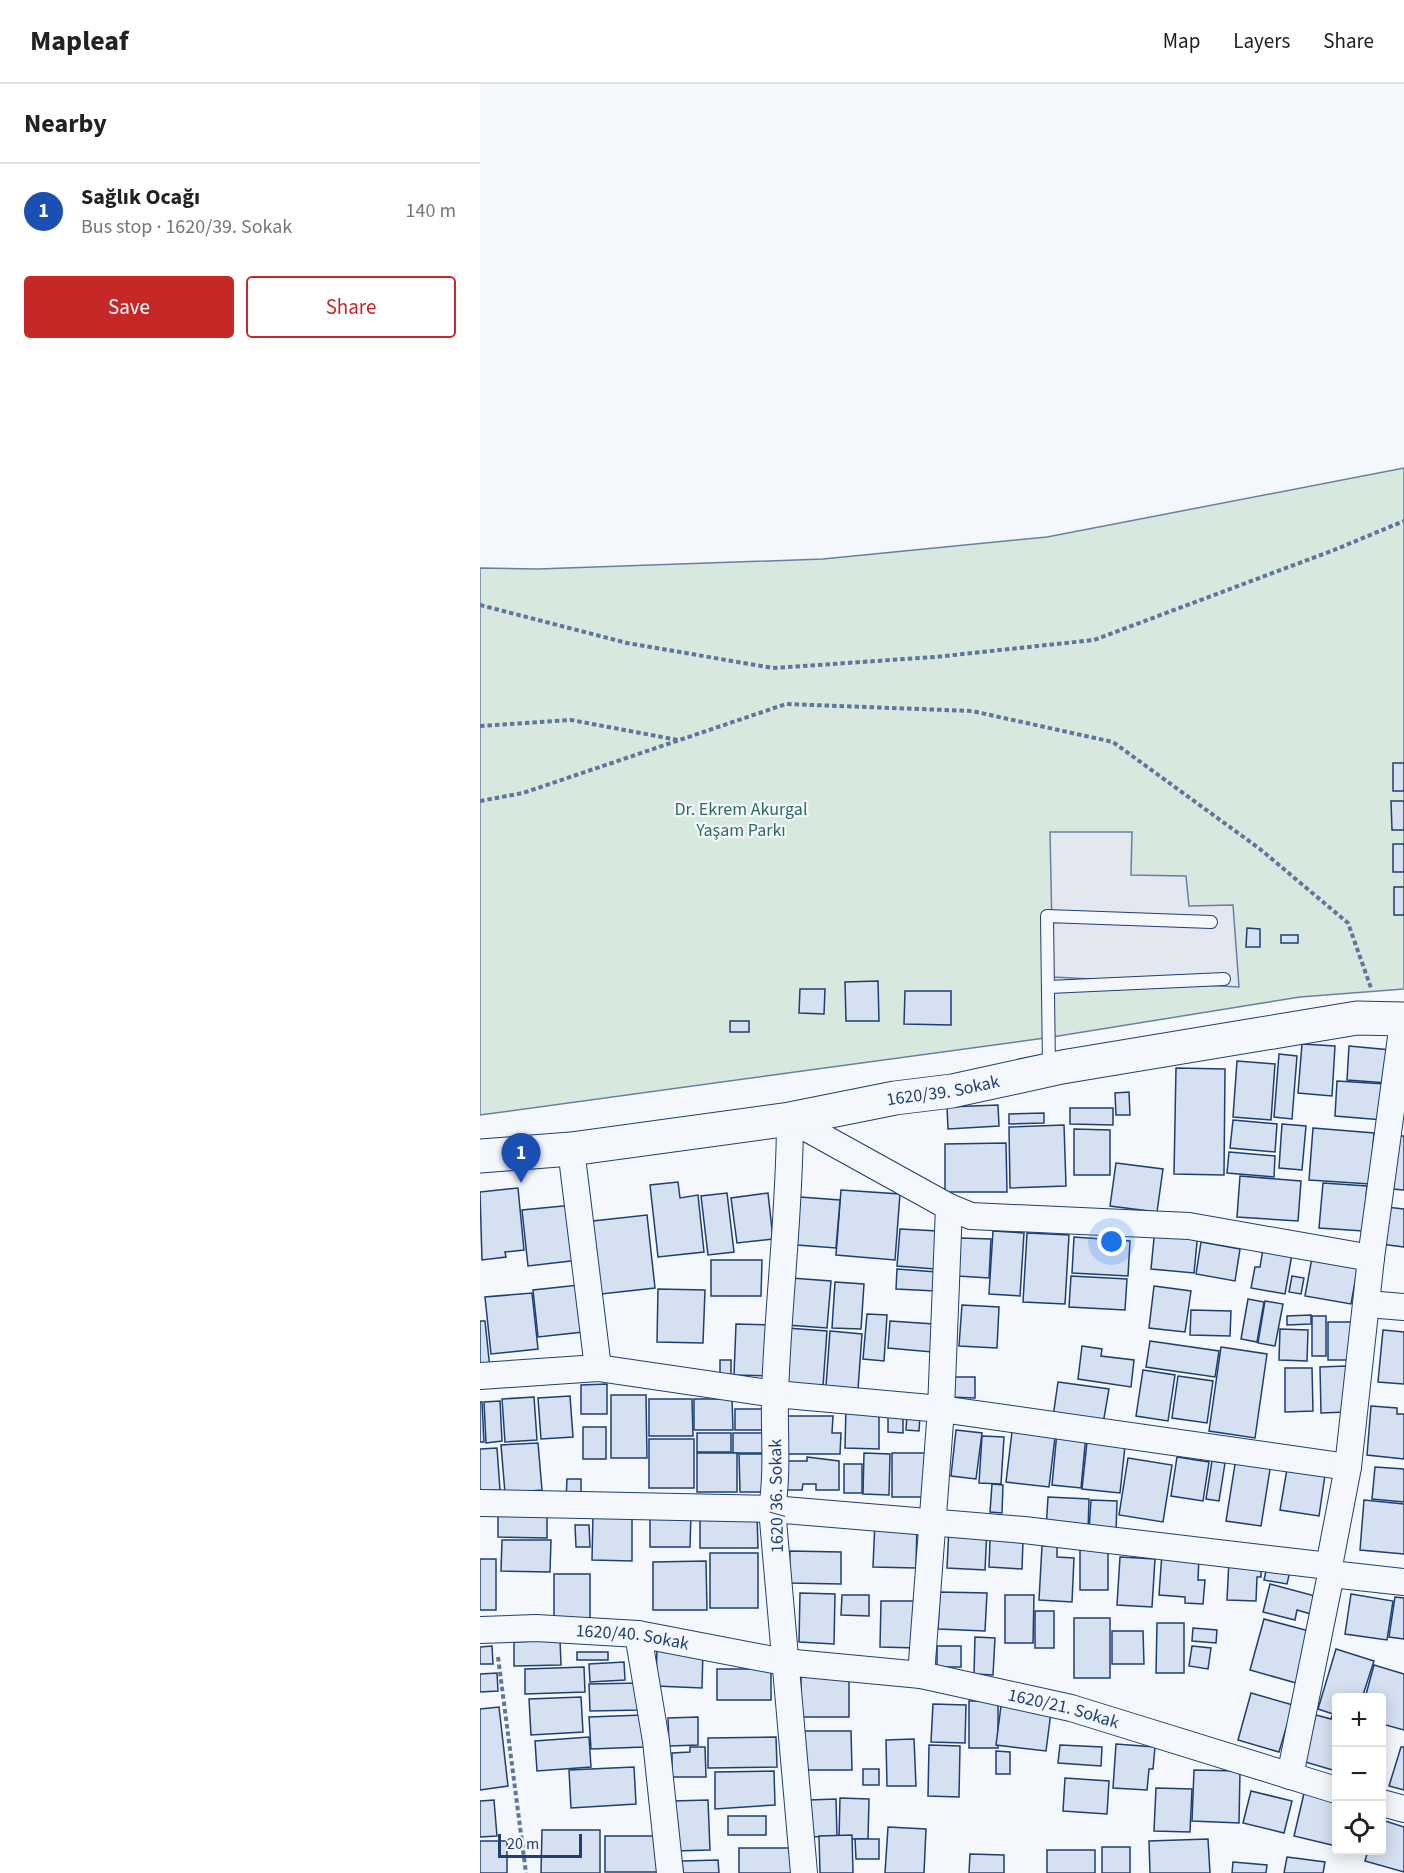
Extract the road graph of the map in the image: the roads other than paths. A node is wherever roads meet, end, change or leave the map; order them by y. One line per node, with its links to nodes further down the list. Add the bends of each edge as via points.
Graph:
1 (1211, 922): 3 (lane, via 1047,916)
2 (1224, 979): 3 (lane)
3 (1049, 987): 5 (lane)
4 (1397, 1026): 5 (main road, 1620/39. Sokak, via 1357,1018); 10 (street)
5 (1049, 1069): 6 (main road, 1620/39. Sokak, via 952,1091)
6 (790, 1119): 7 (main road, 1620/39. Sokak); 9 (street); 15 (street, 1620/36. Sokak, via 790,1186)
7 (571, 1149): 8 (main road, 1620/39. Sokak); 13 (street)
8 (480, 1156)
9 (949, 1207): 10 (street, via 971,1216 1189,1226); 16 (street)
10 (1371, 1258): 11 (street)
11 (1367, 1304): 12 (street); 17 (street)
12 (1404, 1307)
13 (598, 1368): 14 (street); 15 (street)
14 (480, 1376)
15 (775, 1394): 16 (street); 19 (street, 1620/36. Sokak)
16 (941, 1409): 17 (street); 20 (street)
17 (1348, 1467): 21 (street)
18 (480, 1503): 19 (street)
19 (772, 1509): 20 (street); 25 (street, 1620/36. Sokak)
20 (934, 1522): 21 (street); 26 (street)
21 (1330, 1570): 22 (street); 27 (street)
22 (1404, 1582)
23 (487, 1629): 24 (street, 1620/40. Sokak)
24 (638, 1634): 25 (street, 1620/40. Sokak); 31 (street, via 656,1741)
25 (784, 1662): 26 (street, 1620/21. Sokak); 32 (street, 1620/36. Sokak)
26 (921, 1675): 27 (street, 1620/21. Sokak, via 1071,1708)
27 (1290, 1776): 28 (street, 1620/21. Sokak)
28 (1332, 1789)
29 (1386, 1804): 30 (street)
30 (1404, 1809)
31 (670, 1873)
32 (804, 1873)

